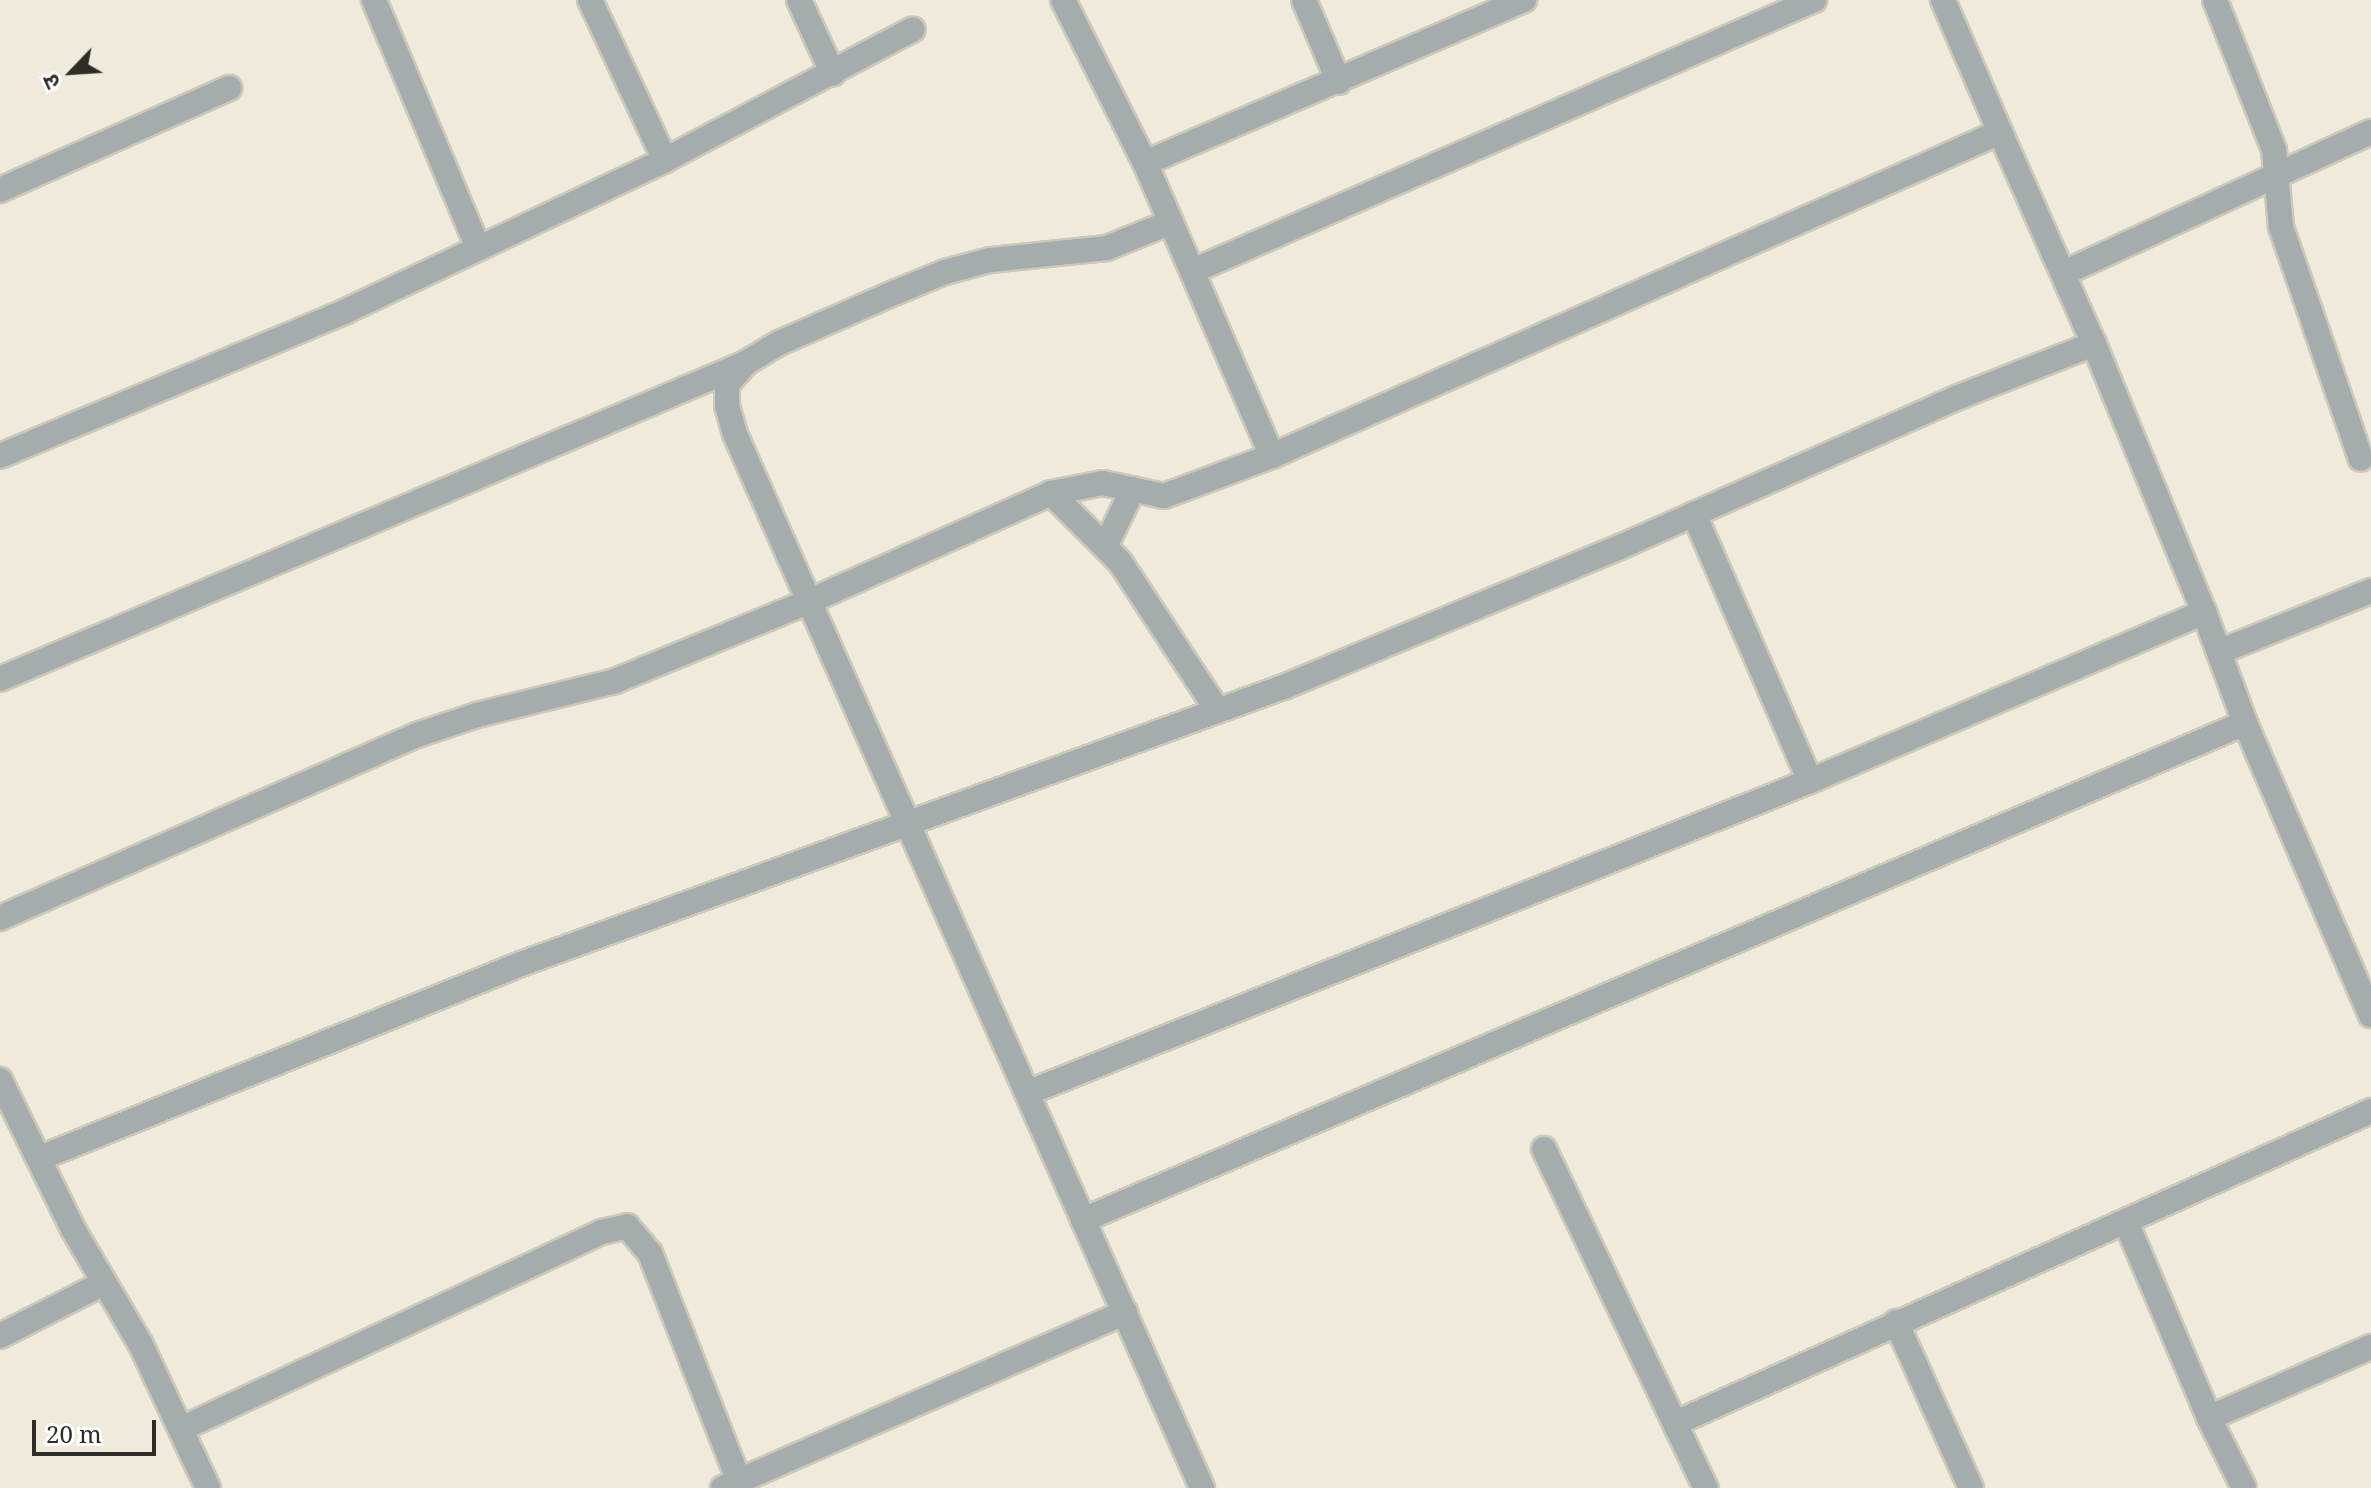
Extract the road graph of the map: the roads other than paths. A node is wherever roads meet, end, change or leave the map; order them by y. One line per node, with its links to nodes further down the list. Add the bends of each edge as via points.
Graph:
1 (374, 0): 21 (street)
2 (590, 0): 16 (street)
3 (799, 0): 11 (street)
4 (1063, 0): 17 (street)
5 (1304, 0): 12 (street)
6 (1524, 0): 12 (street)
7 (1814, 0): 22 (street)
8 (1943, 0): 14 (street)
9 (2215, 0): 18 (street, via 2263,119)
10 (913, 29): 11 (street)
11 (833, 74): 16 (street)
12 (1339, 82): 17 (street)
13 (229, 88): 19 (street)
14 (2000, 132): 23 (street); 27 (street)
15 (2371, 132): 18 (street)
16 (665, 160): 21 (street)
17 (1145, 163): 20 (street)
18 (2277, 173): 23 (street); 28 (street, via 2281,227)
19 (0, 190)
20 (1171, 222): 22 (street); 25 (street, via 1090,252 990,260 945,272 779,343)
21 (478, 248): 26 (street, via 346,311)
22 (1193, 271): 27 (street)
23 (2064, 273): 24 (street)
24 (2094, 344): 31 (street, via 1956,398); 35 (street)
25 (747, 362): 34 (street, via 727,384 727,406); 37 (street)
26 (0, 456)
27 (1272, 456): 29 (street, via 1173,495)
28 (2361, 459)
29 (1133, 489): 30 (street, via 1087,483); 32 (street)
30 (1051, 493): 32 (street); 34 (street)
31 (1694, 514): 38 (street); 40 (street)
32 (1106, 545): 38 (street)
33 (2371, 591): 36 (street)
34 (810, 601): 41 (street); 42 (street, via 615,681 417,735)
35 (2204, 612): 36 (street); 40 (street)
36 (2219, 652): 39 (street)
37 (0, 679)
38 (1218, 711): 41 (street)
39 (2245, 723): 43 (street); 49 (street)
40 (1810, 781): 45 (street)
41 (906, 823): 45 (street); 48 (street, via 521,964)
42 (0, 918)
43 (2371, 1015)
44 (1, 1086): 48 (street)
45 (1027, 1093): 49 (street)
46 (2371, 1111): 50 (street)
47 (1544, 1149): 57 (street)
48 (40, 1158): 51 (street)
49 (1083, 1220): 52 (street)
50 (2126, 1222): 53 (street); 56 (street)
51 (104, 1283): 54 (street); 58 (street)
52 (1125, 1312): 59 (street); 61 (street)
53 (1896, 1322): 57 (street); 63 (street)
54 (0, 1336)
55 (2371, 1347): 56 (street)
56 (2209, 1418): 64 (street)
57 (1676, 1423): 62 (street)
58 (181, 1429): 59 (street, via 602,1232 627,1226 650,1253); 60 (street)
59 (731, 1484)
60 (208, 1488)
61 (1202, 1488)
62 (1706, 1488)
63 (1971, 1488)
64 (2244, 1488)

